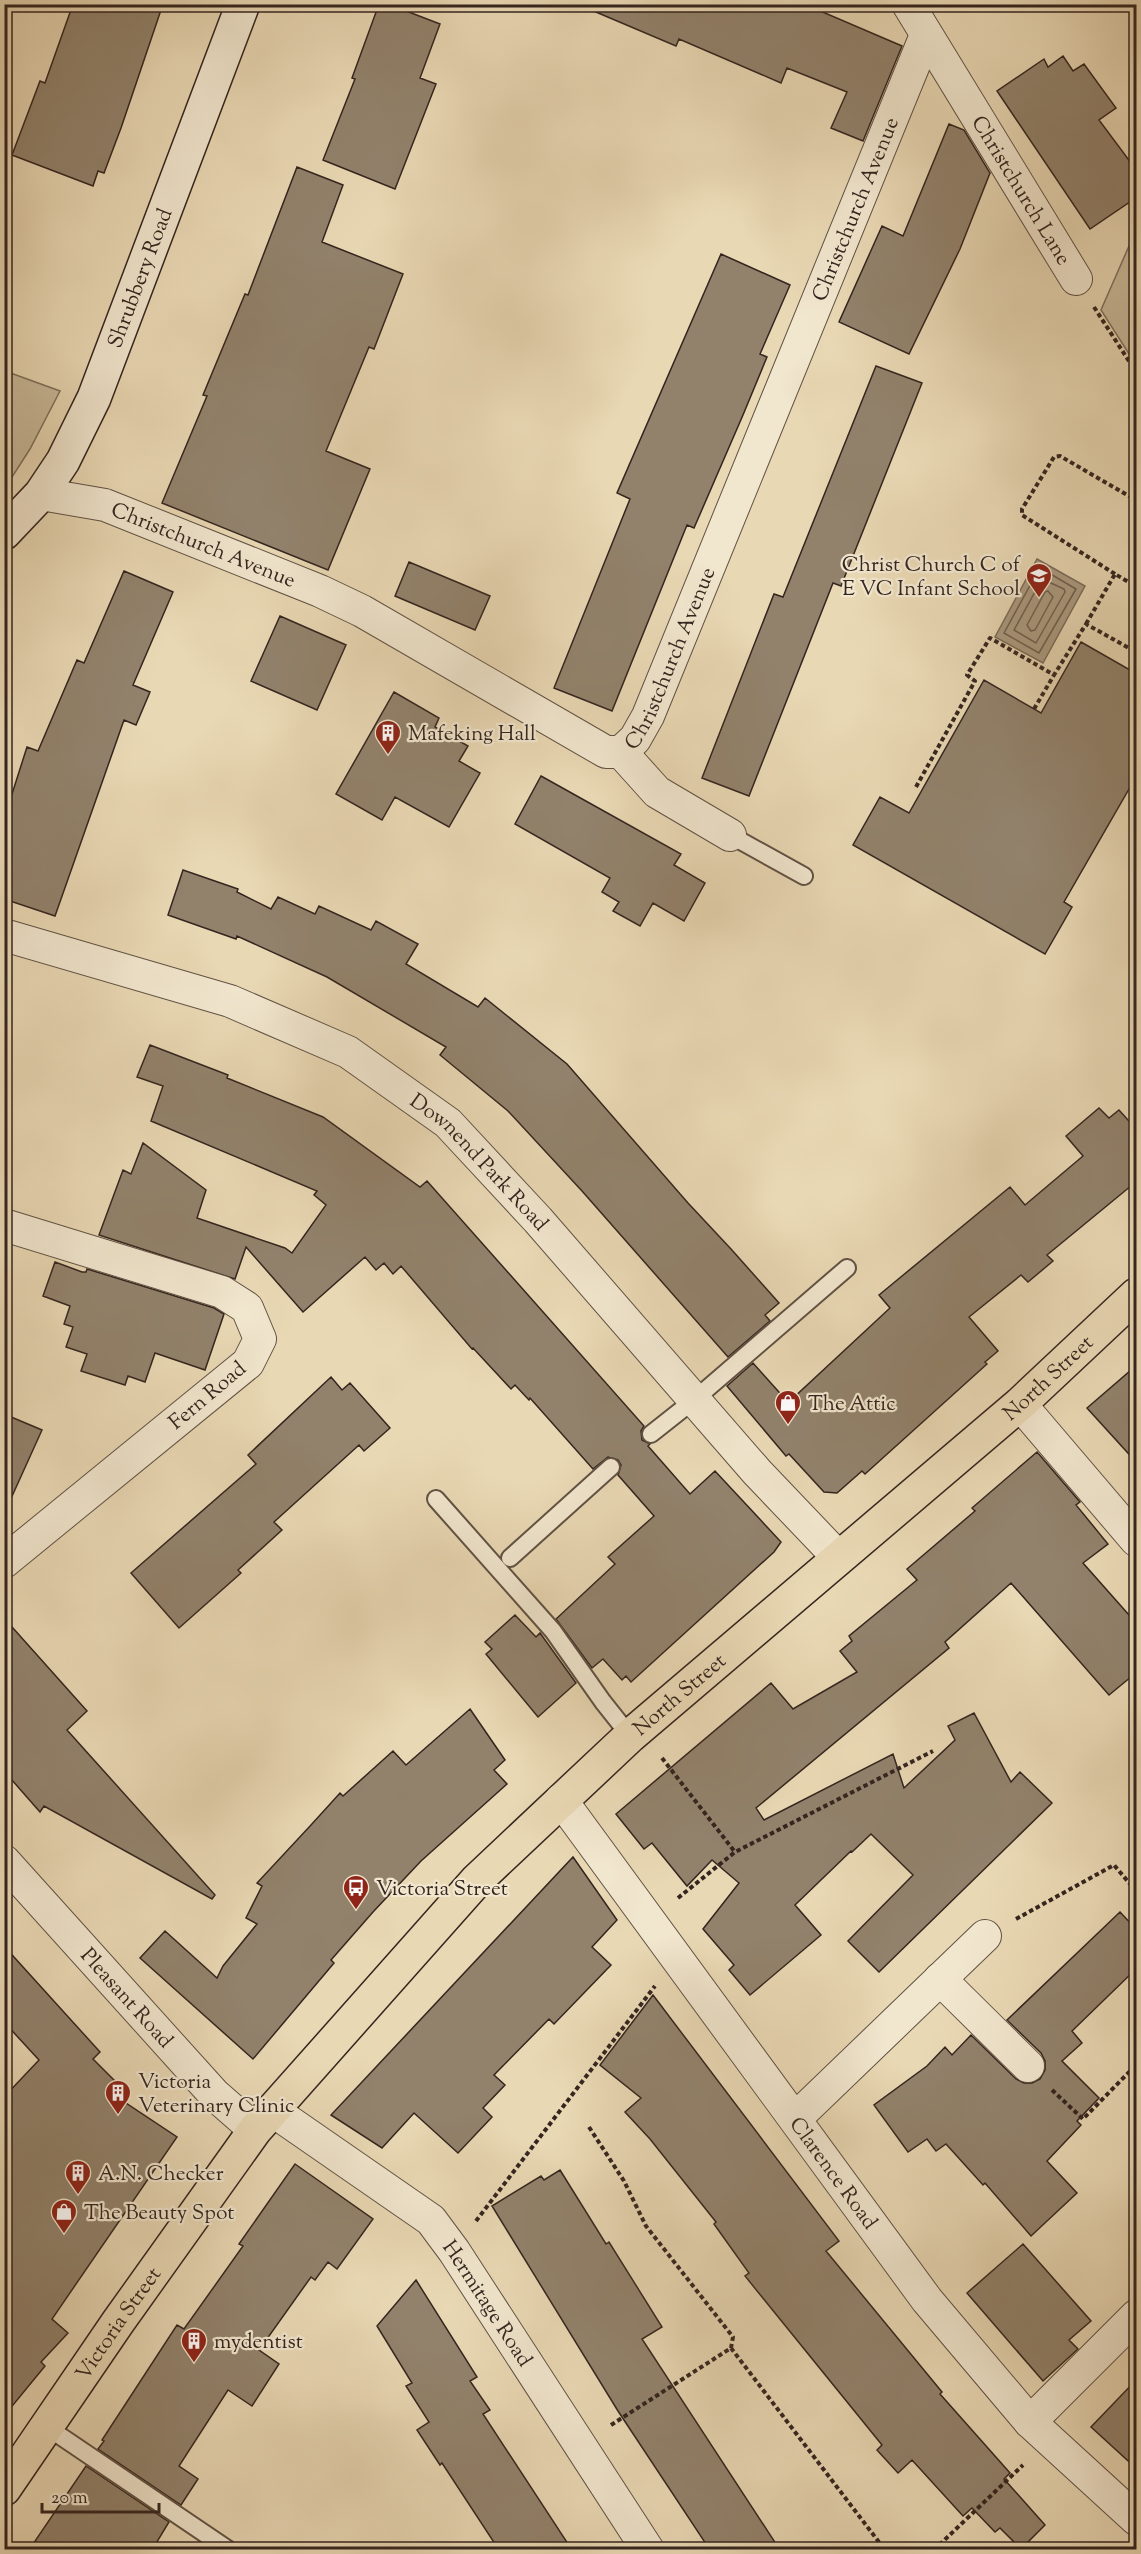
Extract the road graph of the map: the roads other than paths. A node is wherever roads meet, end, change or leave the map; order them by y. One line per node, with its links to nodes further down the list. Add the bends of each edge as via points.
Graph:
1 (243, 4): 5 (street, Shrubbery Road, via 94,398)
2 (908, 4): 3 (street, Christchurch Lane)
3 (926, 35): 4 (street, Christchurch Lane); 7 (street, Christchurch Avenue, via 648,716)
4 (1076, 279)
5 (42, 494): 6 (street, Shrubbery Road); 7 (street, Christchurch Avenue, via 105,505 320,591 371,616 606,752)
6 (4, 534)
7 (621, 752): 8 (street, via 657,792)
8 (730, 835): 9 (lane)
9 (804, 876)
10 (4, 935): 14 (street, Downend Park Road, via 230,1001 348,1052 448,1124 538,1220)
11 (4, 1225): 22 (street, Fern Road, via 222,1292 248,1308 260,1339 248,1363)
12 (847, 1268): 14 (lane)
13 (1137, 1295): 15 (main road, North Street)
14 (694, 1400): 16 (lane); 20 (street, Downend Park Road)
15 (1020, 1404): 19 (street); 20 (main road, North Street)
16 (651, 1434)
17 (611, 1467): 21 (lane)
18 (436, 1499): 23 (lane, via 553,1631 603,1702)
19 (1137, 1540)
20 (838, 1557): 23 (main road, North Street)
21 (510, 1558)
22 (4, 1562)
23 (635, 1732): 24 (main road, North Street)
24 (561, 1800): 29 (street, Clarence Road); 30 (main road, North Street, via 477,1880)
25 (7, 1869): 30 (street, Pleasant Road, via 214,2094)
26 (985, 1936): 27 (street)
27 (940, 1979): 28 (street); 29 (street)
28 (1028, 2066)
29 (796, 2118): 33 (street, Clarence Road, via 927,2300)
30 (263, 2120): 32 (main road, Victoria Street, via 117,2322); 37 (street, Hermitage Road, via 431,2220)
31 (1137, 2316): 33 (street)
32 (47, 2427): 34 (main road, Victoria Street); 36 (lane)
33 (1040, 2431): 35 (street, Clarence Road)
34 (4, 2489)
35 (1137, 2519)
36 (229, 2550)
37 (648, 2550)

